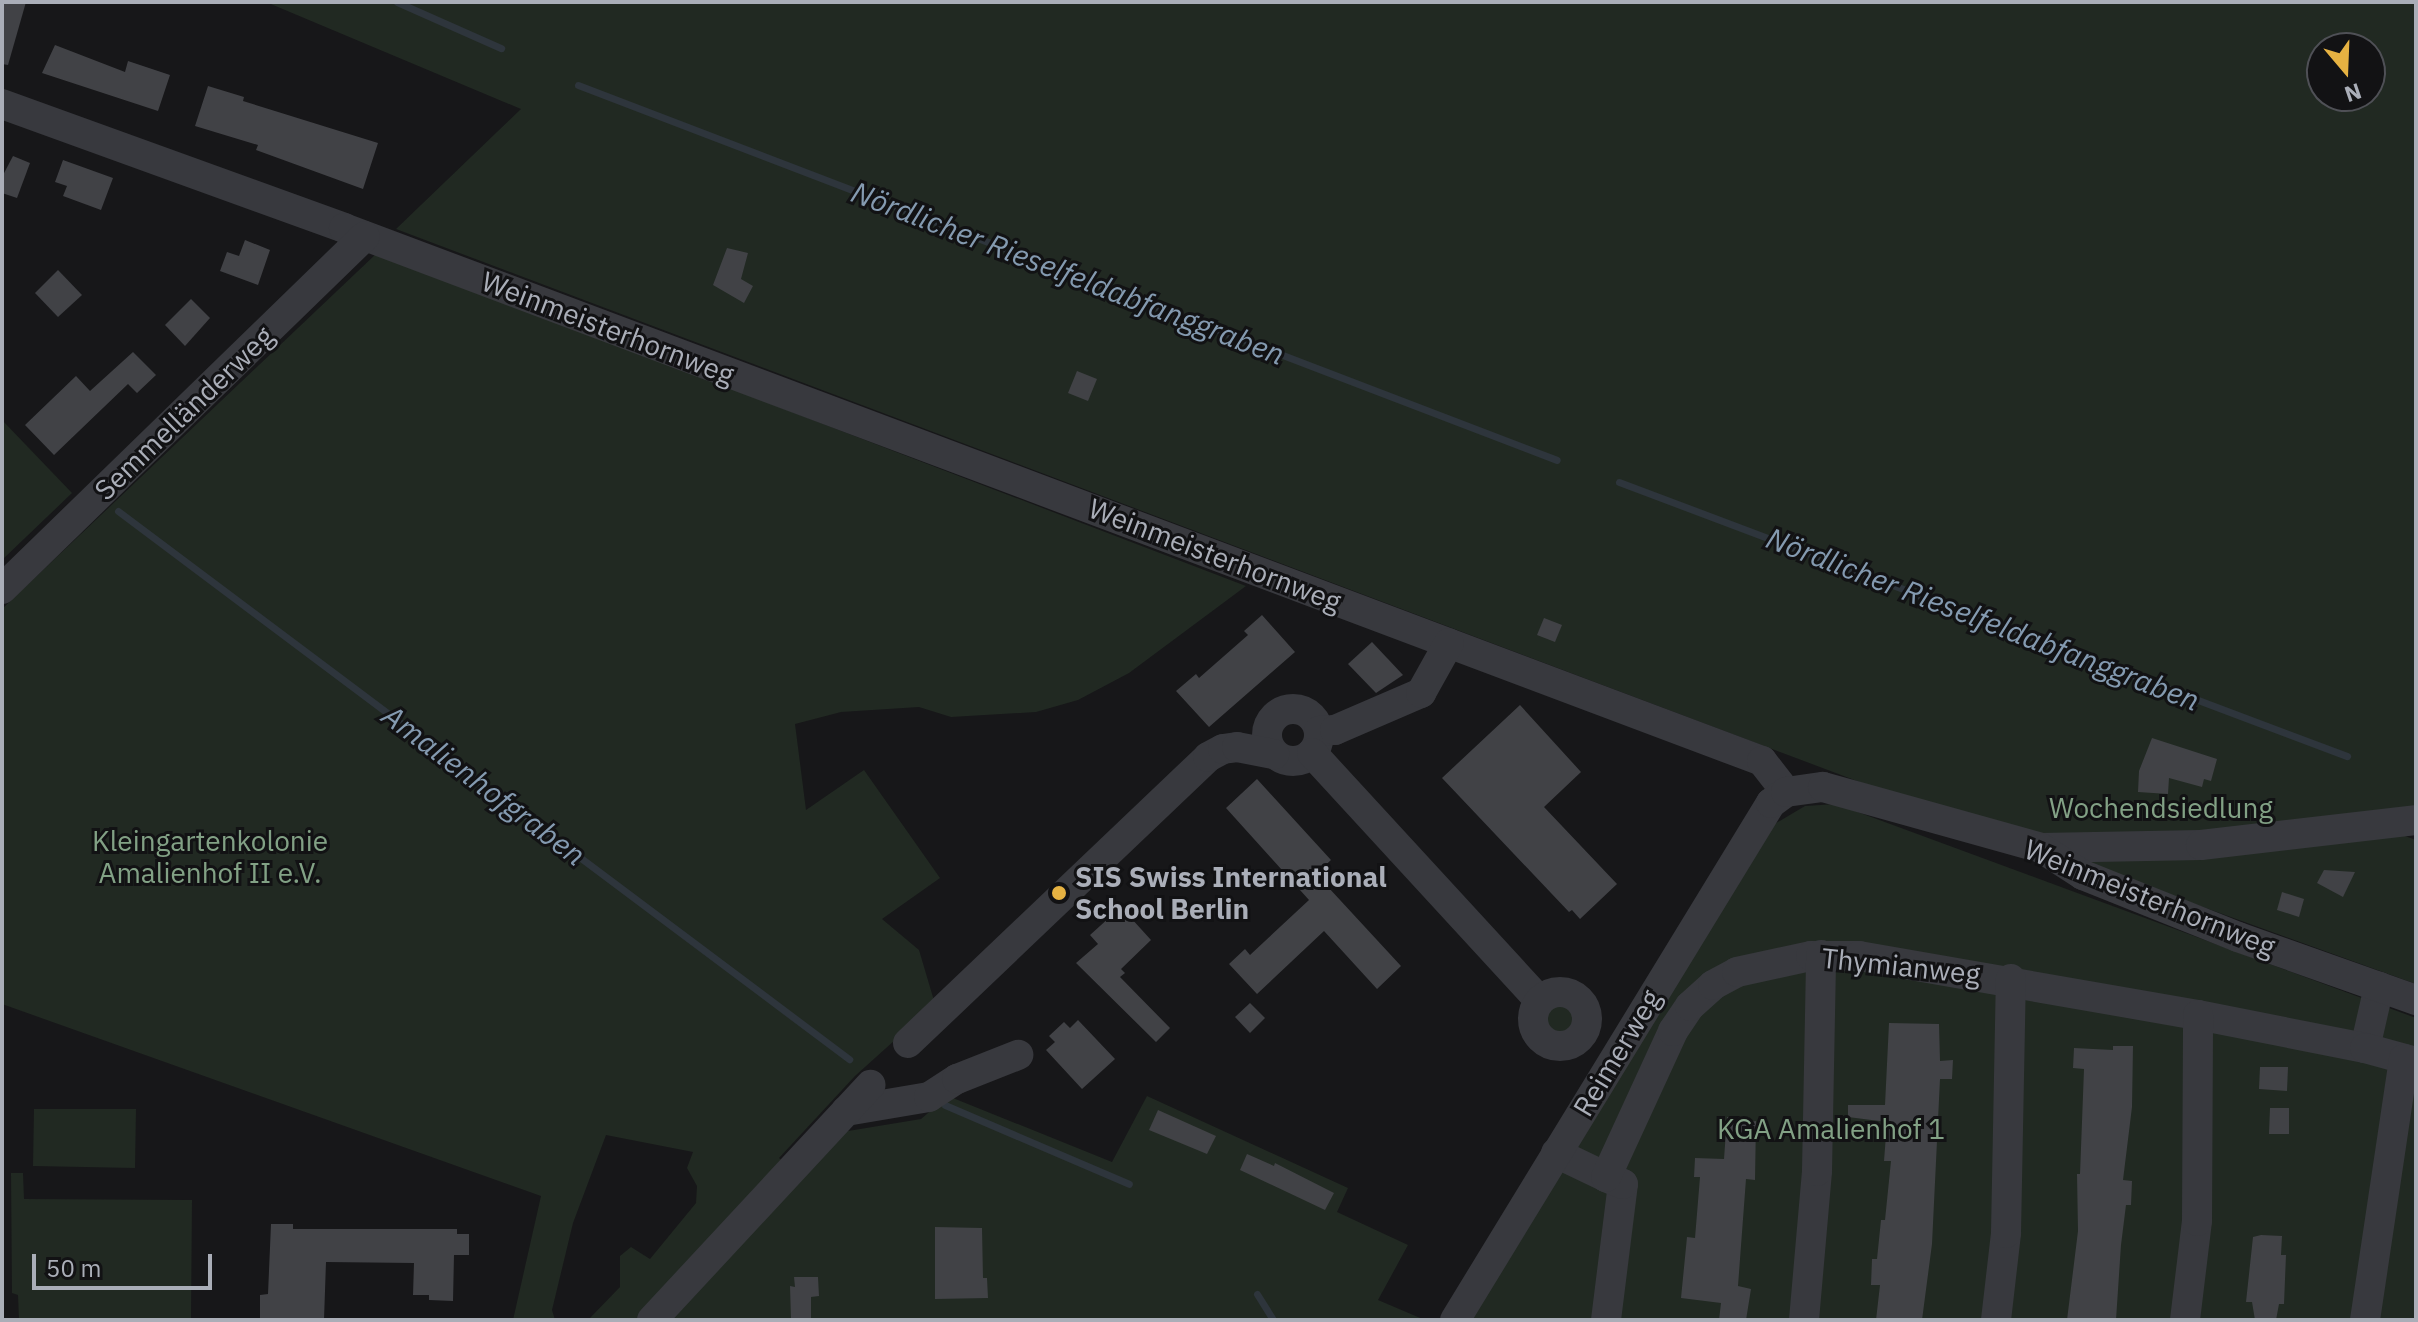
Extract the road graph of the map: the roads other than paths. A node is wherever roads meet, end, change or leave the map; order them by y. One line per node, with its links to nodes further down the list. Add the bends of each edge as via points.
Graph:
1 (2, 104): 2 (street, Weinmeisterhornweg)
2 (365, 236): 3 (street, Semmelländerweg); 4 (street, Weinmeisterhornweg)
3 (2, 589)
4 (1449, 643): 5 (street, via 1421,693); 7 (street, Weinmeisterhornweg, via 1762,761)
5 (1316, 742): 6 (street, via 1289,761); 6 (street, via 1310,715 1294,708 1277,714 1267,729); 19 (street, via 1539,1000 1560,992 1577,997 1587,1021 1580,1038)
6 (1274, 754): 15 (street, via 1237,747 1208,757)
7 (1786, 792): 9 (street, Weinmeisterhornweg, via 1823,787); 19 (street, Reimerweg, via 1771,803)
8 (2416, 820): 9 (street, via 2201,845)
9 (2041, 848): 12 (street, Weinmeisterhornweg, via 2083,875)
10 (1821, 955): 11 (street, Thymianweg); 23 (street, Thymianweg, via 1737,972 1690,1006 1673,1031); 27 (street, via 1817,1171)
11 (2011, 979): 14 (street, Thymianweg); 28 (street, via 2006,1233)
12 (2379, 987): 13 (street, Weinmeisterhornweg); 16 (street)
13 (2416, 1000)
14 (2198, 1015): 16 (street, Thymianweg); 29 (street, via 2197,1221)
15 (908, 1043)
16 (2365, 1048): 18 (street, Thymianweg)
17 (1018, 1055): 21 (street, via 957,1079 929,1097)
18 (2410, 1060): 30 (street)
19 (1609, 1066): 22 (street, Reimerweg)
20 (870, 1085): 21 (street)
21 (846, 1111): 24 (street)
22 (1556, 1153): 23 (street); 25 (street, Reimerweg)
23 (1606, 1177): 26 (street, via 1623,1184)
24 (652, 1320)
25 (1455, 1320)
26 (1606, 1320)
27 (1804, 1320)
28 (1996, 1320)
29 (2185, 1320)
30 (2365, 1320)

